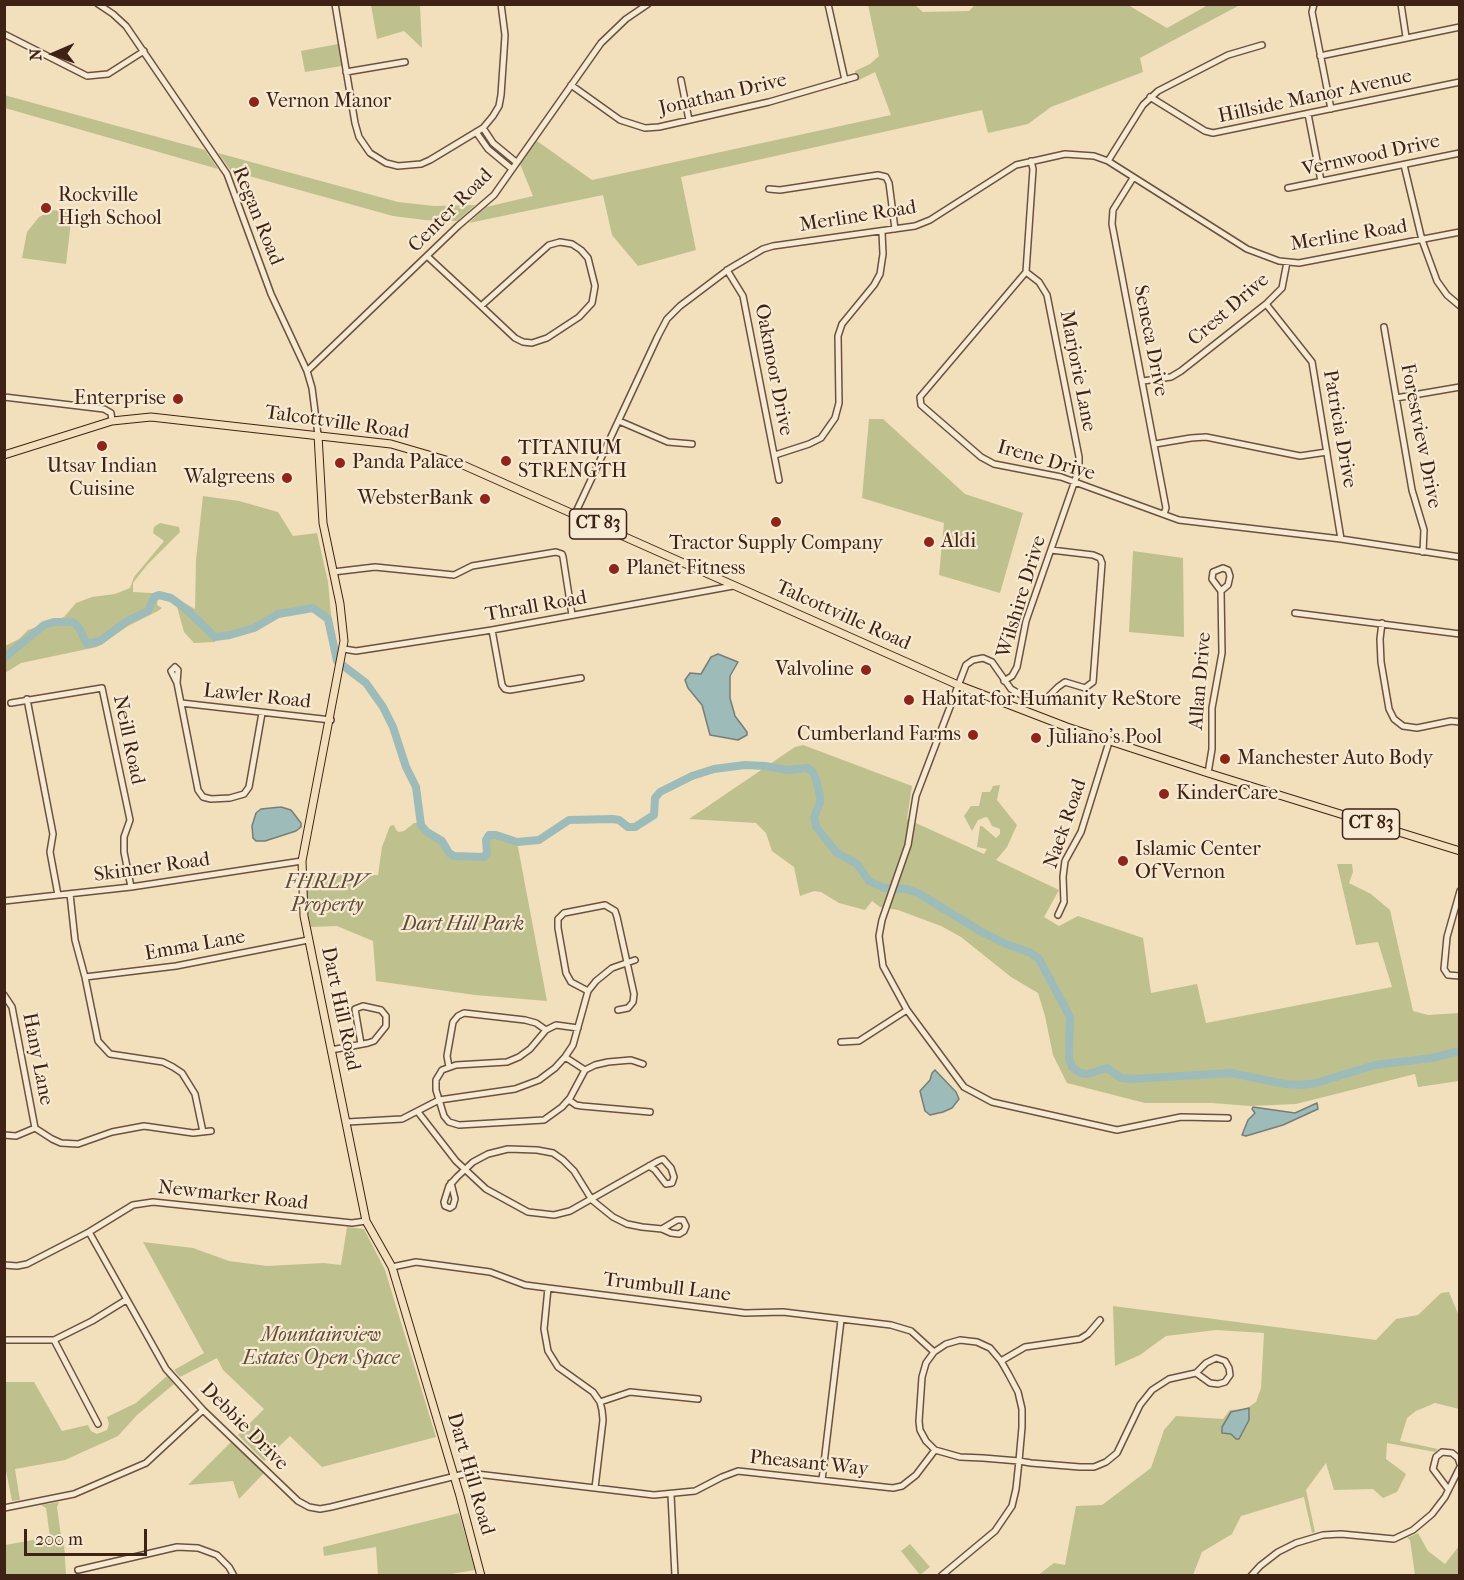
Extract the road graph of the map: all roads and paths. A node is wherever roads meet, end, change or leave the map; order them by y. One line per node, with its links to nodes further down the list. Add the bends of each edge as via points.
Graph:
1 (98, 4): 12 (street, Regan Road, via 119,18)
2 (335, 4): 15 (street)
3 (501, 4): 25 (street, via 505,34 501,95 499,106)
4 (648, 4): 20 (street, Center Road, via 613,30)
5 (828, 4): 18 (street)
6 (1314, 4): 13 (street)
7 (1401, 4): 10 (street)
8 (1460, 27): 10 (street)
9 (4, 34): 12 (street, via 87,76 108,74)
10 (1406, 37): 13 (street)
11 (1262, 45): 21 (street, via 1228,55)
12 (144, 51): 49 (street, Regan Road, via 227,174 268,286)
13 (1320, 56): 22 (street)
14 (405, 62): 15 (street)
15 (346, 72): 26 (street, via 359,137 370,153 386,163 421,164)
16 (855, 77): 18 (street, Jonathan Drive)
17 (681, 80): 24 (street)
18 (845, 80): 24 (street, Jonathan Drive)
19 (1460, 82): 22 (street, Hillside Manor Avenue)
20 (571, 85): 24 (street, Jonathan Drive, via 620,120 645,128); 30 (street, Center Road)
21 (1150, 97): 23 (street, Hillside Manor Avenue, via 1213,133); 29 (street)
22 (1331, 109): 23 (street, Hillside Manor Avenue)
23 (1308, 114): 34 (street)
24 (689, 120)
25 (483, 128): 26 (street); 30 (street, via 493,143)
26 (476, 132): 32 (street, via 488,149)
27 (1460, 153): 31 (street, Vernwood Drive)
28 (1031, 160): 29 (street, Merline Road, via 1079,154); 37 (street, Merline Road, via 997,176 930,220); 44 (street)
29 (1108, 161): 33 (street, Merline Road)
30 (516, 162): 32 (street, Center Road)
31 (1404, 165): 34 (street, Vernwood Drive); 40 (street)
32 (512, 169): 41 (street, Center Road, via 494,195)
33 (1133, 178): 42 (street, Merline Road, via 1247,249); 50 (street, Seneca Drive, via 1112,218)
34 (1321, 181): 35 (street, Vernwood Drive)
35 (1288, 188)
36 (769, 189): 37 (street, via 886,177)
37 (895, 229): 39 (street, Merline Road)
38 (1460, 231): 40 (street, Merline Road)
39 (882, 232): 43 (street, Merline Road, via 773,246 753,253); 61 (street, via 880,274 842,324 838,336 836,418 821,438)
40 (1422, 240): 42 (street, Merline Road); 47 (street, via 1437,281)
41 (427, 256): 46 (street); 49 (street, Center Road)
42 (1287, 262): 45 (street, Crest Drive, via 1282,288)
43 (727, 270): 55 (street, Merline Road, via 667,319); 61 (street, Oakmoor Drive, via 742,296)
44 (1026, 272): 63 (street, Marjorie Lane, via 1047,295 1078,457); 63 (street, Irene Drive, via 919,401 988,461)
45 (1266, 304): 50 (street, Crest Drive, via 1181,371 1171,377); 59 (street, Patricia Drive, via 1312,362)
46 (481, 306): 46 (street, via 515,338 540,342 579,317 592,303 595,286 588,258 572,244 549,245)
47 (1460, 306)
48 (1384, 327): 53 (street, Forestview Drive)
49 (307, 371): 56 (street, Regan Road)
50 (1143, 381): 58 (street, Seneca Drive)
51 (1460, 387): 53 (street)
52 (4, 397): 54 (street, via 104,409 111,413)
53 (1396, 398): 68 (street, Forestview Drive, via 1412,490 1424,530)
54 (112, 421): 56 (main road, Talcottville Road / CT 83, via 178,418); 60 (main road, Talcottville Road / CT 83)
55 (620, 421): 57 (street, via 668,441); 64 (street, Merline Road)
56 (318, 435): 64 (main road, Talcottville Road / CT 83, via 391,444 460,464); 70 (main road, Dart Hill Road, via 323,523)
57 (692, 444)
58 (1155, 444): 59 (street, via 1206,437 1300,456); 65 (street, Seneca Drive)
59 (1327, 452): 66 (street, Patricia Drive)
60 (4, 454)
61 (775, 455): 62 (street, Oakmoor Drive)
62 (779, 480)
63 (1075, 483): 65 (street, Irene Drive); 67 (street, Wilshire Drive)
64 (575, 514): 71 (main road, Talcottville Road / CT 83)
65 (1164, 514): 66 (street, Irene Drive, via 1179,520)
66 (1341, 539): 68 (street, Irene Drive)
67 (1051, 550): 80 (street, Wilshire Drive, via 1026,621 1017,667); 80 (street, via 1093,555 1102,563 1093,682 1085,688 1065,682 1044,701 1023,696)
68 (1423, 552): 69 (street, Irene Drive)
69 (1460, 556)
70 (333, 572): 74 (street, via 375,567 454,574 472,566 556,552 563,557); 78 (main road, Dart Hill Road)
71 (733, 586): 74 (street, Thrall Road); 82 (main road, Talcottville Road / CT 83)
72 (1221, 591): 90 (street, Allan Drive, via 1222,653 1212,708)
73 (1295, 613): 75 (street)
74 (572, 615): 76 (street, Thrall Road)
75 (1382, 623): 77 (street); 88 (street, via 1381,662 1394,719 1403,726 1417,728)
76 (492, 630): 78 (street, Thrall Road, via 356,651); 79 (street, via 505,689)
77 (1460, 633)
78 (344, 649): 87 (main road, Dart Hill Road)
79 (581, 678)
80 (1004, 681): 82 (street, Wilshire Drive, via 998,668 983,658 966,665)
81 (177, 683): 85 (street)
82 (958, 685): 89 (main road, Talcottville Road / CT 83); 107 (street, via 916,796 908,845 879,936 883,966)
83 (27, 699): 84 (street, Neill Road); 93 (street, Neill Road, via 102,688 130,820 124,852); 96 (street, via 53,834 50,852)
84 (11, 703)
85 (181, 704): 86 (street, Lawler Road); 86 (street, via 198,790 211,800 244,794 249,787)
86 (262, 713): 87 (street, Lawler Road)
87 (330, 720): 92 (main road, Dart Hill Road)
88 (1460, 722)
89 (1109, 742): 90 (main road, Talcottville Road / CT 83); 98 (street, Naek Road, via 1081,832 1065,861 1064,902)
90 (1208, 773): 91 (main road, Talcottville Road / CT 83)
91 (1460, 851)
92 (303, 861): 93 (street, Skinner Road); 99 (main road, Dart Hill Road, via 302,901)
93 (131, 887): 95 (street, Skinner Road)
94 (1460, 891): 102 (street, via 1444,969 1448,975)
95 (70, 894): 96 (street, Skinner Road); 103 (street, via 75,940)
96 (58, 895): 97 (street, Skinner Road)
97 (4, 901)
98 (1058, 915)
99 (309, 940): 103 (street, Emma Lane, via 176,966); 112 (main road, Dart Hill Road)
100 (636, 960): 101 (street)
101 (628, 962): 104 (street, via 603,974); 104 (street, via 612,908 605,905 564,913 558,919 558,928 566,973 571,982); 106 (street, via 633,1002)
102 (1460, 976)
103 (85, 977): 125 (street, via 94,1028 102,1047 120,1057 163,1062 182,1073 195,1095)
104 (588, 991): 108 (street)
105 (4, 995): 123 (street, Hany Lane, via 12,1007)
106 (618, 1010)
107 (907, 1010): 110 (street, via 859,1041); 121 (street, via 964,1087 992,1102 1117,1130 1180,1117)
108 (578, 1028): 109 (street, via 556,1024); 113 (street)
109 (546, 1030): 115 (street, via 519,1057 494,1064); 115 (street, via 525,1020 458,1016 453,1022)
110 (841, 1042)
111 (361, 1044): 111 (street, via 374,1041 386,1026 381,1010 363,1006 355,1009); 112 (street)
112 (331, 1050): 122 (main road, Dart Hill Road)
113 (566, 1057): 116 (street); 117 (street, via 548,1074 527,1085)
114 (643, 1064): 116 (street, via 631,1060 608,1062)
115 (448, 1067): 117 (street, via 436,1080)
116 (585, 1071): 118 (street)
117 (439, 1100): 118 (street, via 444,1116 459,1125 544,1120); 119 (street)
118 (569, 1100): 120 (street, via 582,1106)
119 (418, 1112): 122 (street, via 393,1121); 128 (street)
120 (650, 1112)
121 (1228, 1118)
122 (347, 1122): 131 (main road, Dart Hill Road)
123 (35, 1128): 125 (street, Hany Lane, via 70,1144 130,1127); 126 (street, via 16,1136)
124 (211, 1131): 125 (street, Hany Lane)
125 (202, 1132)
126 (4, 1135)
127 (649, 1166): 127 (street, via 663,1159 674,1177 672,1183 666,1184); 130 (street)
128 (466, 1170): 129 (street); 130 (street, via 486,1189 528,1212 554,1215); 130 (street, via 488,1154 508,1149 552,1153 574,1171)
129 (452, 1183)
130 (592, 1200): 132 (street, via 627,1224)
131 (366, 1221): 133 (street, Newmarker Road, via 352,1223 153,1202 133,1205); 135 (main road, Dart Hill Road)
132 (662, 1229)
133 (89, 1232): 134 (street, Newmarker Road, via 27,1264); 137 (street, Debbie Drive)
134 (4, 1265)
135 (392, 1267): 136 (street, Trumbull Lane, via 416,1262 463,1268); 152 (main road, Dart Hill Road)
136 (548, 1288): 138 (street, Trumbull Lane); 146 (street, via 544,1329 548,1351 558,1367 593,1392)
137 (126, 1300): 141 (street); 147 (street, Debbie Drive, via 166,1369)
138 (841, 1320): 142 (street, Trumbull Lane, via 903,1328); 153 (street)
139 (1100, 1320): 143 (street, via 1080,1339 1025,1347)
140 (4, 1340): 141 (street)
141 (54, 1340): 148 (street)
142 (934, 1352): 143 (street, via 960,1340 977,1342 990,1348); 149 (street, via 922,1377 919,1421 926,1441)
143 (1001, 1361): 150 (street, via 1018,1392 1022,1409)
144 (1196, 1373): 144 (street, via 1216,1358 1225,1361 1230,1375 1218,1384); 150 (street, via 1169,1379 1152,1390 1116,1453 1106,1462 1080,1467)
145 (698, 1399): 146 (street, via 630,1392)
146 (600, 1402): 154 (street, via 603,1420)
147 (203, 1410): 152 (street, Debbie Drive, via 309,1507 331,1508); 157 (street, via 146,1463 74,1494)
148 (98, 1424)
149 (935, 1450): 150 (street, via 960,1457); 153 (street, Pheasant Way, via 902,1486)
150 (1019, 1461): 162 (street, via 1012,1506 1004,1521)
151 (1460, 1465): 155 (street); 155 (street, via 1452,1452 1436,1457 1433,1469)
152 (454, 1476): 154 (street, Pheasant Way, via 482,1474); 160 (main road, Dart Hill Road)
153 (822, 1480): 156 (street, Pheasant Way, via 738,1471 695,1491)
154 (594, 1488): 156 (street, Pheasant Way)
155 (1448, 1489): 163 (street, via 1432,1514 1394,1539 1323,1536 1278,1552)
156 (671, 1495): 161 (street)
157 (4, 1508)
158 (78, 1570): 159 (street, via 177,1547 198,1548 217,1555)
159 (234, 1575)
160 (481, 1575)
161 (675, 1575)
162 (941, 1575)
163 (1251, 1575)

